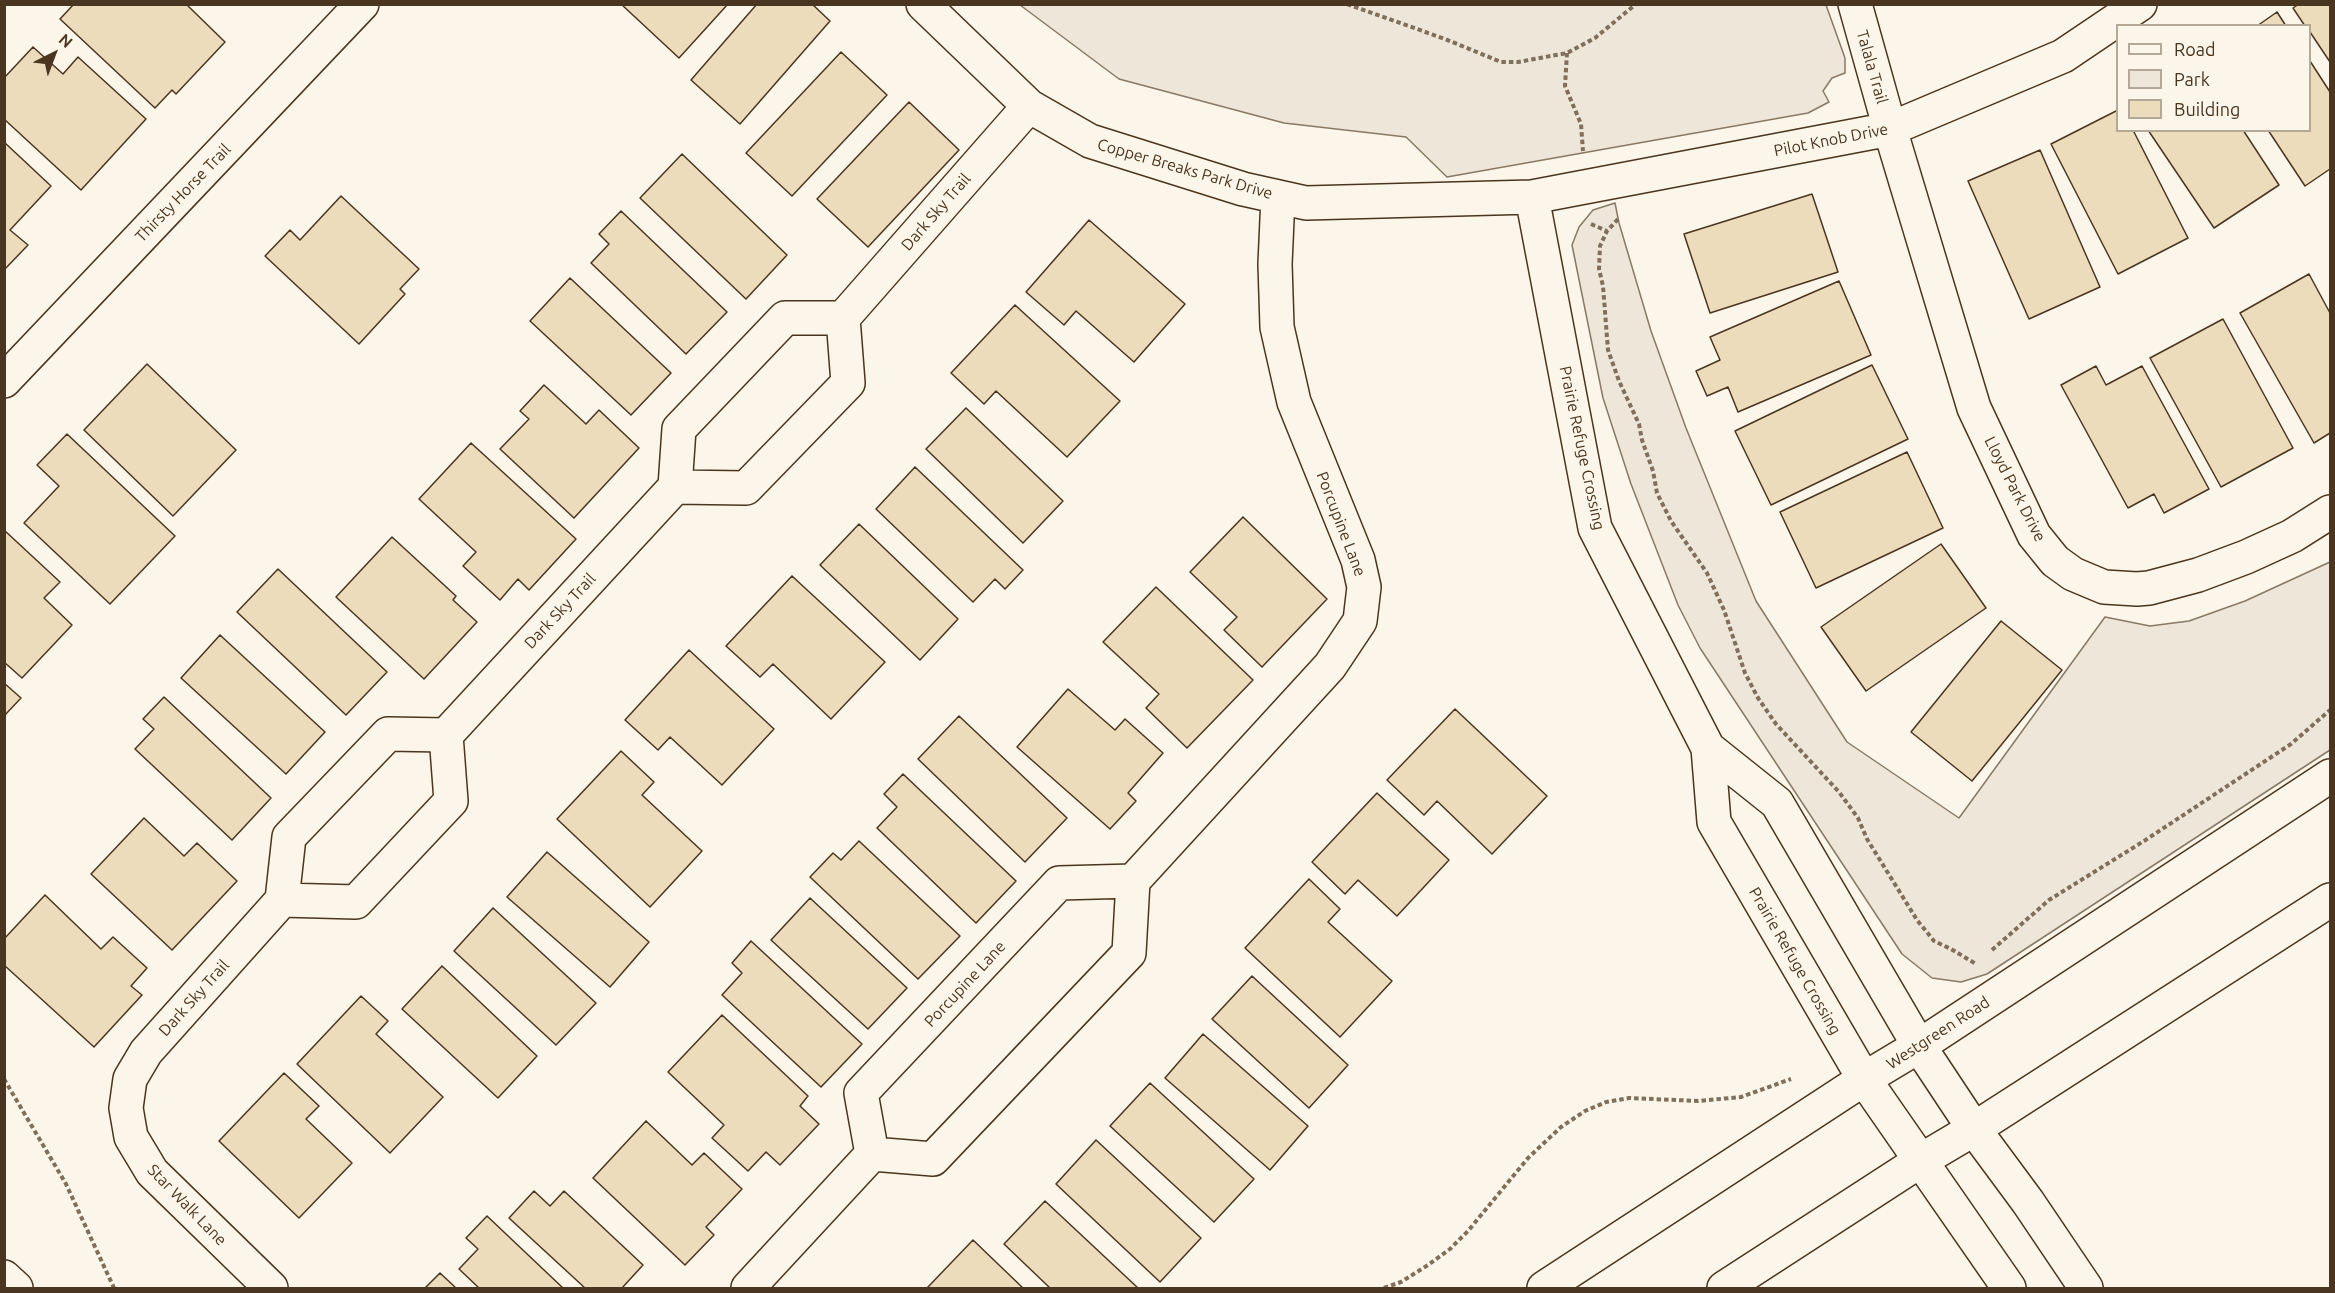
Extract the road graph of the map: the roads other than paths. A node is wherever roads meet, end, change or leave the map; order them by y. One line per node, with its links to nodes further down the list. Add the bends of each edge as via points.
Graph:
1 (362, 4): 10 (street, Thirsty Horse Trail)
2 (923, 4): 5 (street, Copper Breaks Park Drive)
3 (1854, 4): 6 (street, Talala Trail)
4 (2140, 4): 6 (street, Pilot Knob Drive, via 2062,56)
5 (1029, 106): 7 (street, Copper Breaks Park Drive, via 1090,141); 9 (street, Dark Sky Trail)
6 (1890, 129): 8 (street, Pilot Knob Drive); 12 (street, Lloyd Park Drive, via 1974,408 2034,535 2055,561 2073,574 2104,587 2149,588 2246,557)
7 (1278, 197): 8 (street, Copper Breaks Park Drive, via 1306,203); 16 (street, Porcupine Lane, via 1277,327 1294,402 1358,560 1365,587 1360,621 1330,666)
8 (1532, 197): 14 (street, Prairie Refuge Crossing, via 1595,528)
9 (843, 318): 11 (street, via 785,318 679,429); 11 (street, via 848,383 746,488)
10 (4, 381)
11 (675, 487): 13 (street, Dark Sky Trail)
12 (2331, 512)
13 (446, 735): 17 (street, via 388,734 289,837); 17 (street, via 451,801 356,902)
14 (1708, 748): 19 (street, Prairie Refuge Crossing, via 1777,803); 20 (street, Prairie Refuge Crossing, via 1714,822)
15 (2331, 776): 19 (street, Westgreen Road)
16 (1133, 881): 23 (street, via 1129,953 933,1159); 23 (street, Porcupine Lane, via 1059,883 861,1093)
17 (282, 900): 21 (street, Dark Sky Trail, via 146,1052 130,1079)
18 (2331, 900): 22 (street)
19 (1919, 1046): 20 (street, Westgreen Road); 22 (street, Prairie Refuge Crossing)
20 (1864, 1080): 24 (street, Prairie Refuge Crossing); 29 (street, Westgreen Road)
21 (126, 1108): 27 (street, Star Walk Lane, via 131,1137 152,1172)
22 (1974, 1129): 24 (street); 32 (street, Prairie Refuge Crossing)
23 (872, 1154): 28 (street)
24 (1920, 1161): 30 (street); 31 (street, Prairie Refuge Crossing)
25 (4, 1277): 26 (street)
26 (16, 1288)
27 (271, 1288)
28 (748, 1288)
29 (1544, 1288)
30 (1724, 1288)
31 (2009, 1288)
32 (2086, 1288)

